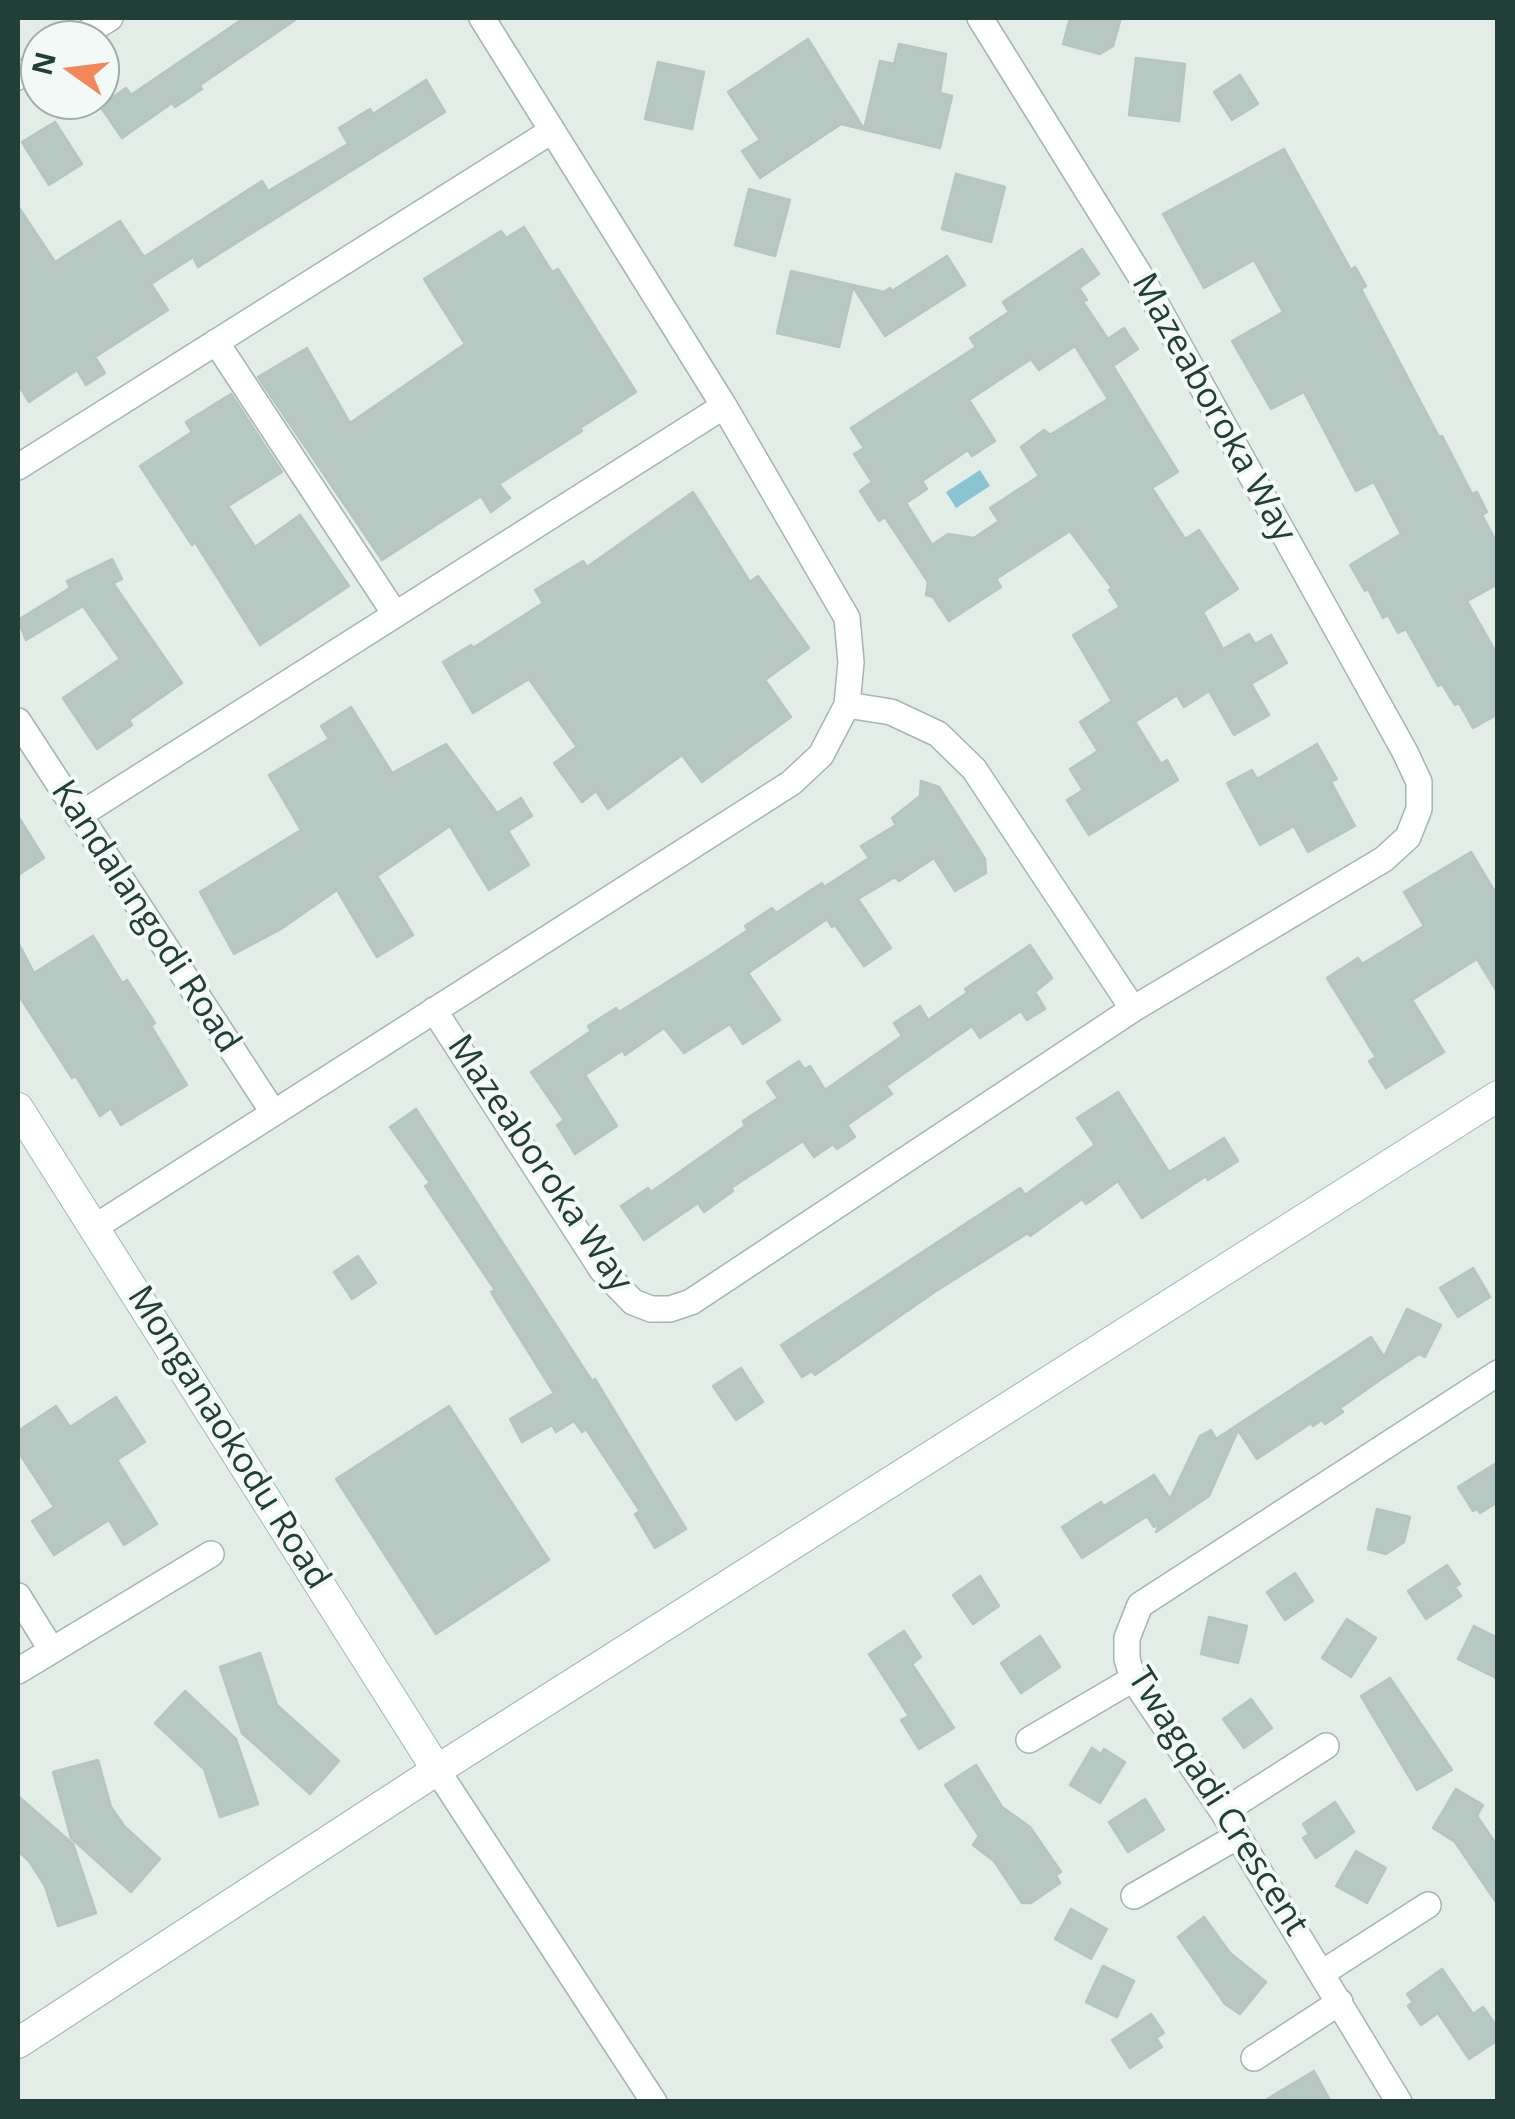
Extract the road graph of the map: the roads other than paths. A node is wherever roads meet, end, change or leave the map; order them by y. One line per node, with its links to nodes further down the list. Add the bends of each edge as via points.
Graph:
1 (482, 18): 3 (street)
2 (980, 18): 12 (street, Mazeaboroka Way, via 1141,277 1419,782 1408,837 1384,859)
3 (550, 132): 4 (street); 5 (street)
4 (216, 342): 6 (street); 7 (street)
5 (724, 406): 7 (street); 8 (street, via 847,618)
6 (18, 468)
7 (396, 614): 10 (street)
8 (847, 705): 11 (street, via 821,755 791,783); 12 (street, via 891,712 938,734 974,768)
9 (18, 721): 10 (street, Kandalangodi Road)
10 (78, 816): 15 (street, Kandalangodi Road)
11 (434, 1010): 12 (street, Mazeaboroka Way, via 602,1270 633,1302 670,1310); 15 (street)
12 (1133, 1010)
13 (1498, 1096): 25 (street)
14 (18, 1108): 16 (street, Monganaokodu Road)
15 (273, 1112): 16 (street)
16 (95, 1227): 25 (street, Monganaokodu Road)
17 (1498, 1373): 22 (street, Twagqadi Crescent, via 1140,1606 1128,1638)
18 (210, 1554): 20 (street)
19 (18, 1596): 20 (street)
20 (51, 1649): 21 (street)
21 (18, 1671)
22 (1133, 1679): 23 (street); 26 (street, Twagqadi Crescent)
23 (1029, 1740)
24 (1326, 1746): 26 (street)
25 (438, 1770): 32 (street); 34 (street)
26 (1223, 1812): 27 (street, Twagqadi Crescent)
27 (1238, 1836): 28 (street); 30 (street, Twagqadi Crescent)
28 (1134, 1896)
29 (1428, 1905): 30 (street)
30 (1322, 1973): 31 (street, Twagqadi Crescent)
31 (1340, 2002): 33 (street); 35 (street, Twagqadi Crescent)
32 (18, 2043)
33 (1254, 2058)
34 (654, 2102)
35 (1400, 2102)

